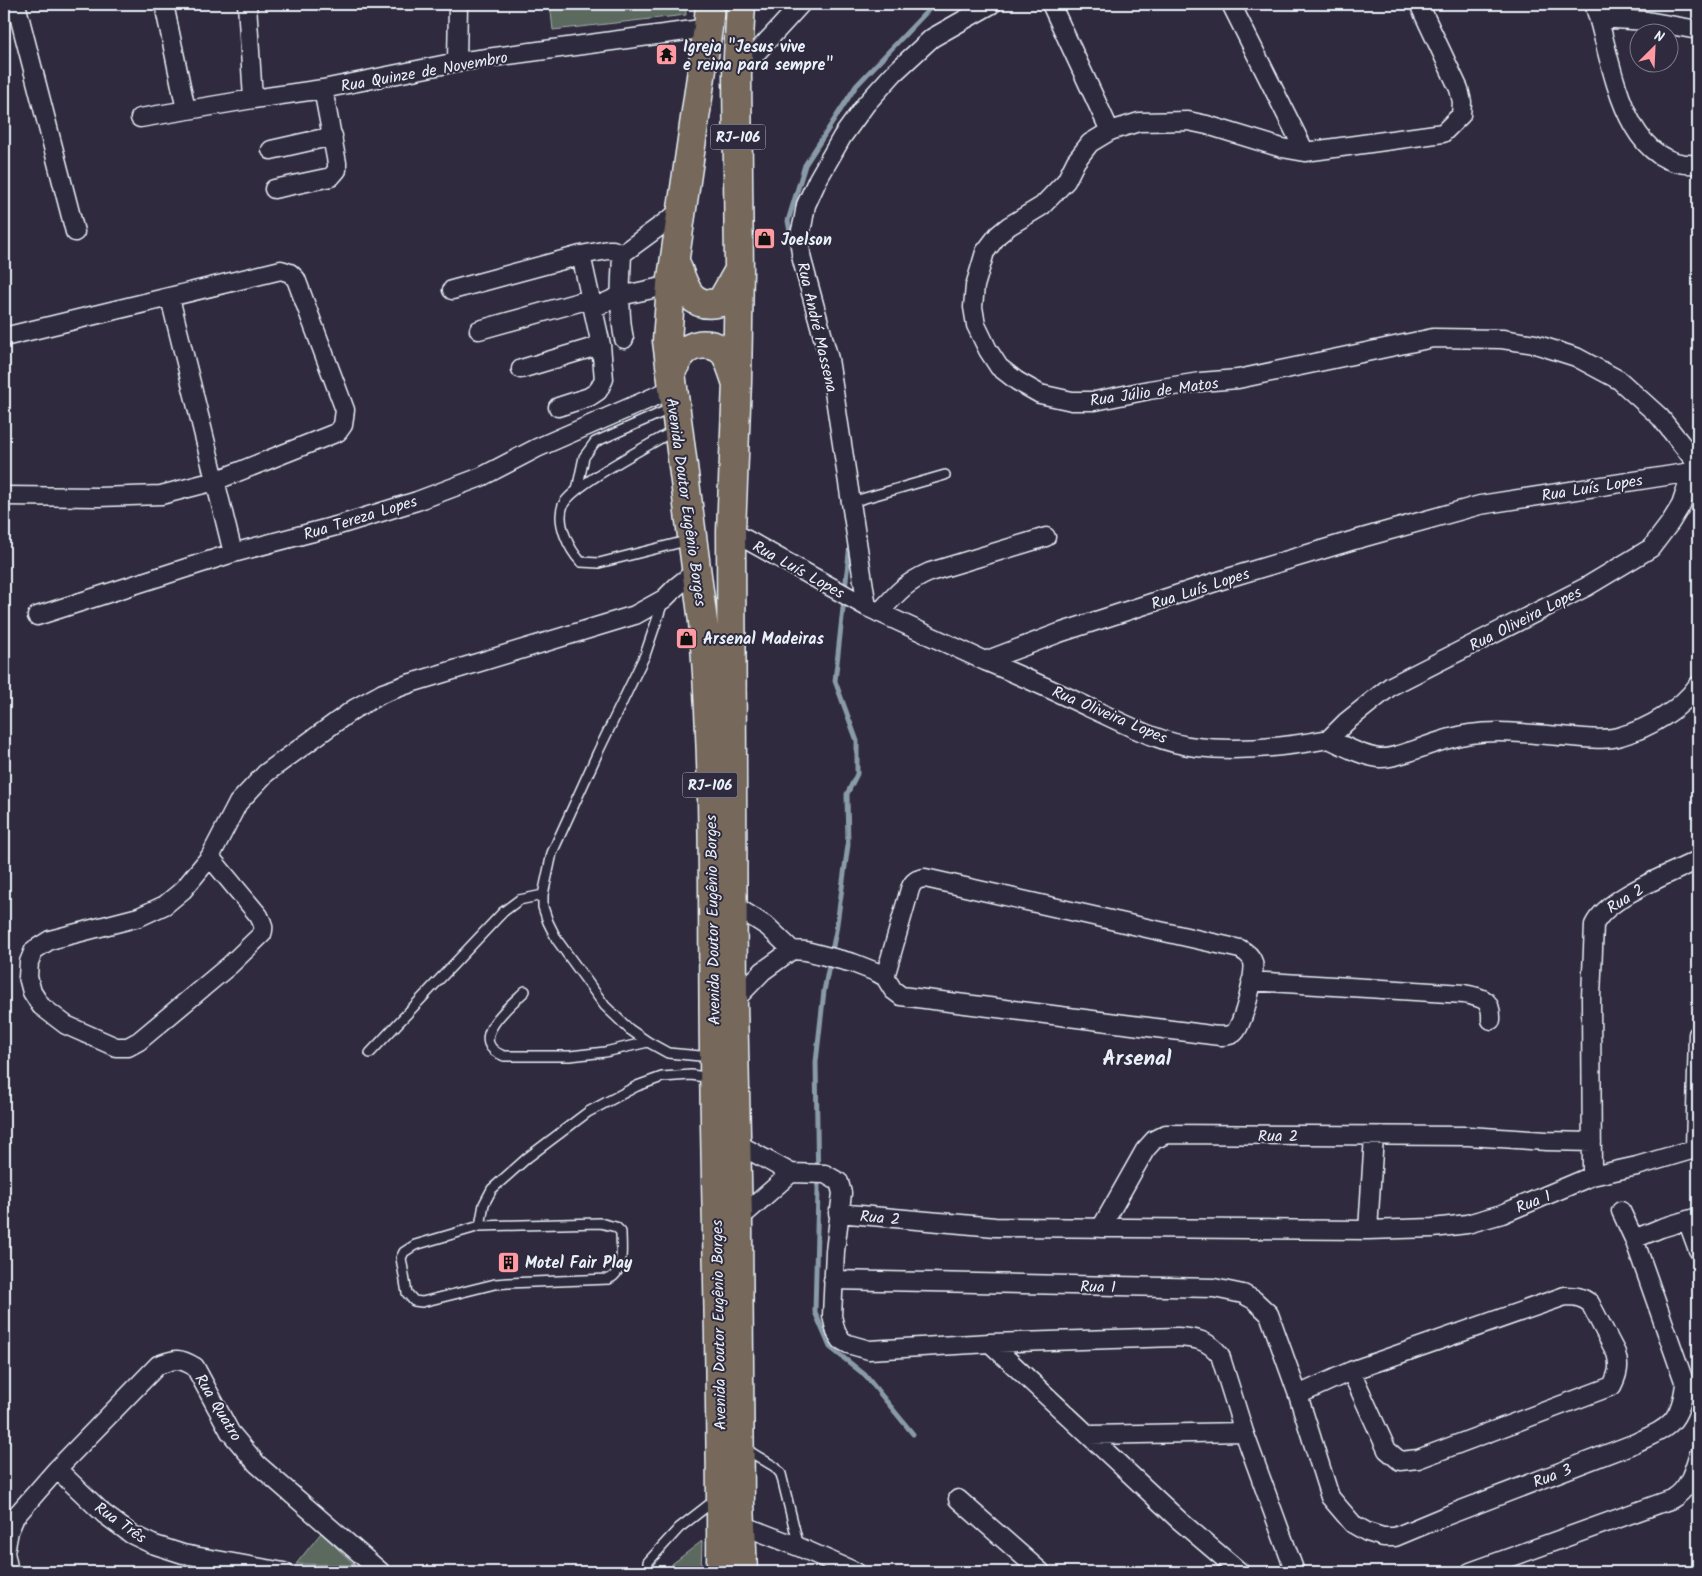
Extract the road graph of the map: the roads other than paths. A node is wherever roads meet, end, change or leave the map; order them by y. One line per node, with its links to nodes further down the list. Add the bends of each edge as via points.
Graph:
1 (16, 4): 13 (street); 28 (street)
2 (164, 4): 19 (street)
3 (247, 4): 18 (street)
4 (458, 4): 15 (street)
5 (741, 4): 16 (highway, Avenida Doutor Eugênio Borges / RJ-106)
6 (801, 4): 16 (street)
7 (992, 4): 50 (street, Rua André Massena, via 932,38 894,73 842,137 806,205 800,239 802,260 829,359)
8 (1051, 4): 21 (street)
9 (1231, 4): 24 (street)
10 (1419, 4): 24 (street, Rua Júlio de Matos, via 1459,89 1460,115 1443,133)
11 (1596, 11): 14 (street); 25 (street, via 1618,92 1635,130 1650,148 1666,158 1684,165)
12 (709, 16): 15 (street, Rua Quinze de Novembro); 27 (highway, Avenida Doutor Eugênio Borges / RJ-106)
13 (4, 19)
14 (1698, 30)
15 (458, 62): 17 (street, Rua Quinze de Novembro)
16 (737, 74): 31 (highway, Avenida Doutor Eugênio Borges / RJ-106)
17 (324, 88): 18 (street, Rua Quinze de Novembro); 22 (street)
18 (253, 98): 19 (street, Rua Quinze de Novembro)
19 (186, 110): 20 (street, Rua Quinze de Novembro)
20 (140, 118)
21 (1110, 131): 24 (street, Rua Júlio de Matos, via 1139,122 1188,121); 45 (street, Rua Júlio de Matos, via 1090,143 1066,181 1042,206 1003,230 985,252 975,286 973,307 976,324 999,367 1017,381 1040,394 1072,401 1095,401 1200,382 1238,379 1433,338 1502,339 1535,344 1576,357 1620,380 1660,417)
22 (333, 136): 23 (street); 26 (street, via 337,163 331,177)
23 (271, 150)
24 (1305, 152)
25 (1698, 164)
26 (274, 189)
27 (682, 210): 30 (street); 32 (highway, Avenida Doutor Eugênio Borges / RJ-106)
28 (75, 232)
29 (581, 254): 30 (street, via 614,250); 33 (street); 36 (street)
30 (622, 254): 34 (street)
31 (739, 271): 32 (highway, via 721,302 710,305 697,302); 42 (highway, Avenida Doutor Eugênio Borges / RJ-106)
32 (673, 273): 34 (street); 43 (highway, Avenida Doutor Eugênio Borges / RJ-106, via 667,341)
33 (452, 290)
34 (620, 296): 36 (street); 39 (street)
35 (170, 298): 38 (street); 47 (street); 47 (street, via 274,271 290,273 296,279 345,410 343,425 338,432)
36 (592, 304): 37 (street); 40 (street)
37 (480, 330)
38 (4, 337)
39 (624, 339)
40 (601, 345): 41 (street); 44 (street, via 604,379 598,392)
41 (521, 369)
42 (737, 382): 43 (highway, via 721,350 713,345 691,347 682,354); 51 (highway, Avenida Doutor Eugênio Borges / RJ-106)
43 (674, 399): 48 (lane, via 594,478); 48 (lane, via 595,442 584,457); 53 (highway, Avenida Doutor Eugênio Borges / RJ-106); 54 (street, Rua Tereza Lopes, via 537,448 481,476 417,501)
44 (558, 407)
45 (1696, 469): 59 (street, Rua Luís Lopes, via 1480,505 1231,578 1060,633); 61 (street, Rua Oliveira Lopes, via 1681,504 1651,548 1586,587 1390,686)
46 (945, 475): 50 (lane)
47 (215, 481): 49 (street, via 161,495); 54 (street)
48 (577, 490): 53 (lane, via 564,504 561,515 568,542 581,562 599,563)
49 (4, 496)
50 (851, 502): 57 (street, Rua André Massena)
51 (731, 531): 57 (street, Rua Luís Lopes); 65 (highway, Avenida Doutor Eugênio Borges / RJ-106)
52 (1046, 537): 57 (street, via 930,572 912,580)
53 (692, 540): 55 (highway, Avenida Doutor Eugênio Borges / RJ-106)
54 (233, 553): 58 (street, Rua Tereza Lopes)
55 (696, 570): 56 (street); 75 (highway, Avenida Doutor Eugênio Borges / RJ-106, via 707,666)
56 (664, 599): 62 (street, via 635,615 411,682 354,709 266,773 238,803); 64 (lane, via 646,655 552,853)
57 (873, 610): 59 (street, Rua Luís Lopes)
58 (37, 616)
59 (985, 661): 61 (street, Rua Oliveira Lopes, via 1132,727 1195,747 1284,746)
60 (1698, 684): 61 (street, via 1689,698 1666,715 1611,738 1496,732 1470,734 1379,758)
61 (1329, 739)
62 (210, 857): 62 (street, via 183,890 164,905 140,917 50,940 34,950 28,977 41,1006 66,1024 102,1042 128,1047 230,965 262,934 263,924)
63 (1698, 860): 77 (street, Rua 2, via 1634,891 1604,910 1594,925)
64 (543, 895): 73 (lane, via 543,906 557,940 605,1006); 74 (lane, via 519,900 503,912)
65 (732, 904): 66 (street, via 768,927); 70 (highway, Avenida Doutor Eugênio Borges / RJ-106)
66 (792, 950): 67 (street, via 853,963); 70 (street, via 763,971)
67 (885, 977): 68 (street, via 901,996 1228,1036 1237,1029); 68 (street, via 912,883 925,878 1240,949 1247,953 1254,965)
68 (1251, 981): 71 (street, via 1464,994 1484,999 1492,1010)
69 (526, 991): 73 (lane, via 493,1023 488,1036 490,1047 496,1053 527,1057 570,1056)
70 (733, 1002): 78 (highway, Avenida Doutor Eugênio Borges / RJ-106)
71 (1491, 1020)
72 (1698, 1034): 79 (street, Rua 1)
73 (648, 1042): 75 (lane, via 668,1053)
74 (370, 1053)
75 (714, 1068): 86 (lane, via 691,1076 662,1077 637,1086 588,1112 492,1189 484,1204); 100 (highway, Avenida Doutor Eugênio Borges / RJ-106)
76 (1374, 1136): 77 (street, via 1468,1136); 87 (street, Rua 2, via 1166,1134 1145,1150); 88 (street)
77 (1592, 1142): 81 (street, Rua 2)
78 (736, 1143): 80 (street); 85 (highway, Avenida Doutor Eugênio Borges / RJ-106)
79 (1696, 1148): 81 (street, Rua 1)
80 (791, 1173): 83 (street, via 817,1174 838,1182 842,1193); 85 (street)
81 (1592, 1176): 88 (street, Rua 1, via 1502,1214 1467,1224)
82 (1621, 1211): 89 (street, Rua 3)
83 (838, 1214): 87 (street, Rua 2, via 995,1227); 91 (street, Rua 2)
84 (1693, 1219): 89 (street); 90 (street)
85 (738, 1220): 97 (highway, Avenida Doutor Eugênio Borges / RJ-106)
86 (480, 1226): 86 (lane, via 609,1224 621,1232 619,1271 614,1277 602,1280 508,1282 422,1302 409,1298 401,1258 404,1252 415,1245)
87 (1101, 1228): 88 (street, Rua 1)
88 (1368, 1230)
89 (1634, 1239): 94 (street, Rua 3, via 1685,1384 1678,1414 1663,1430 1395,1537 1383,1538 1353,1524 1330,1497)
90 (1698, 1250)
91 (833, 1280): 92 (street, Rua 2, via 832,1316 840,1340 848,1344 869,1350); 94 (street, Rua 1, via 1214,1288 1232,1291 1254,1300 1269,1314)
92 (990, 1343): 95 (street, Rua 2, via 1177,1337 1203,1341 1220,1355); 96 (street)
93 (1351, 1371): 93 (street, via 1556,1299 1576,1296 1590,1303 1618,1360 1618,1373 1612,1386 1418,1459 1400,1461 1388,1450); 94 (street)
94 (1298, 1395)
95 (1244, 1432): 96 (street); 113 (street)
96 (1089, 1435): 112 (street, via 1180,1521)
97 (740, 1445): 102 (highway, Avenida Doutor Eugênio Borges / RJ-106); 103 (lane, via 781,1474)
98 (1698, 1456): 114 (street, via 1690,1480 1672,1499)
99 (57, 1469): 104 (street, Rua Quatro, via 15,1517 5,1552); 105 (street, Rua Três, via 104,1514 131,1534 152,1544 183,1554); 106 (street, Rua Quatro, via 158,1365 176,1358 195,1367 230,1432 257,1464)
100 (721, 1495): 107 (lane, via 679,1528 648,1562); 108 (highway, Avenida Doutor Eugênio Borges / RJ-106)
101 (958, 1499): 111 (street)
102 (742, 1525): 103 (street); 109 (highway, Avenida Doutor Eugênio Borges / RJ-106)
103 (799, 1547): 110 (street)
104 (9, 1572)
105 (284, 1572)
106 (381, 1572)
107 (648, 1572)
108 (720, 1572)
109 (743, 1572)
110 (856, 1572)
111 (1041, 1572)
112 (1240, 1572)
113 (1295, 1572)
114 (1470, 1572)

